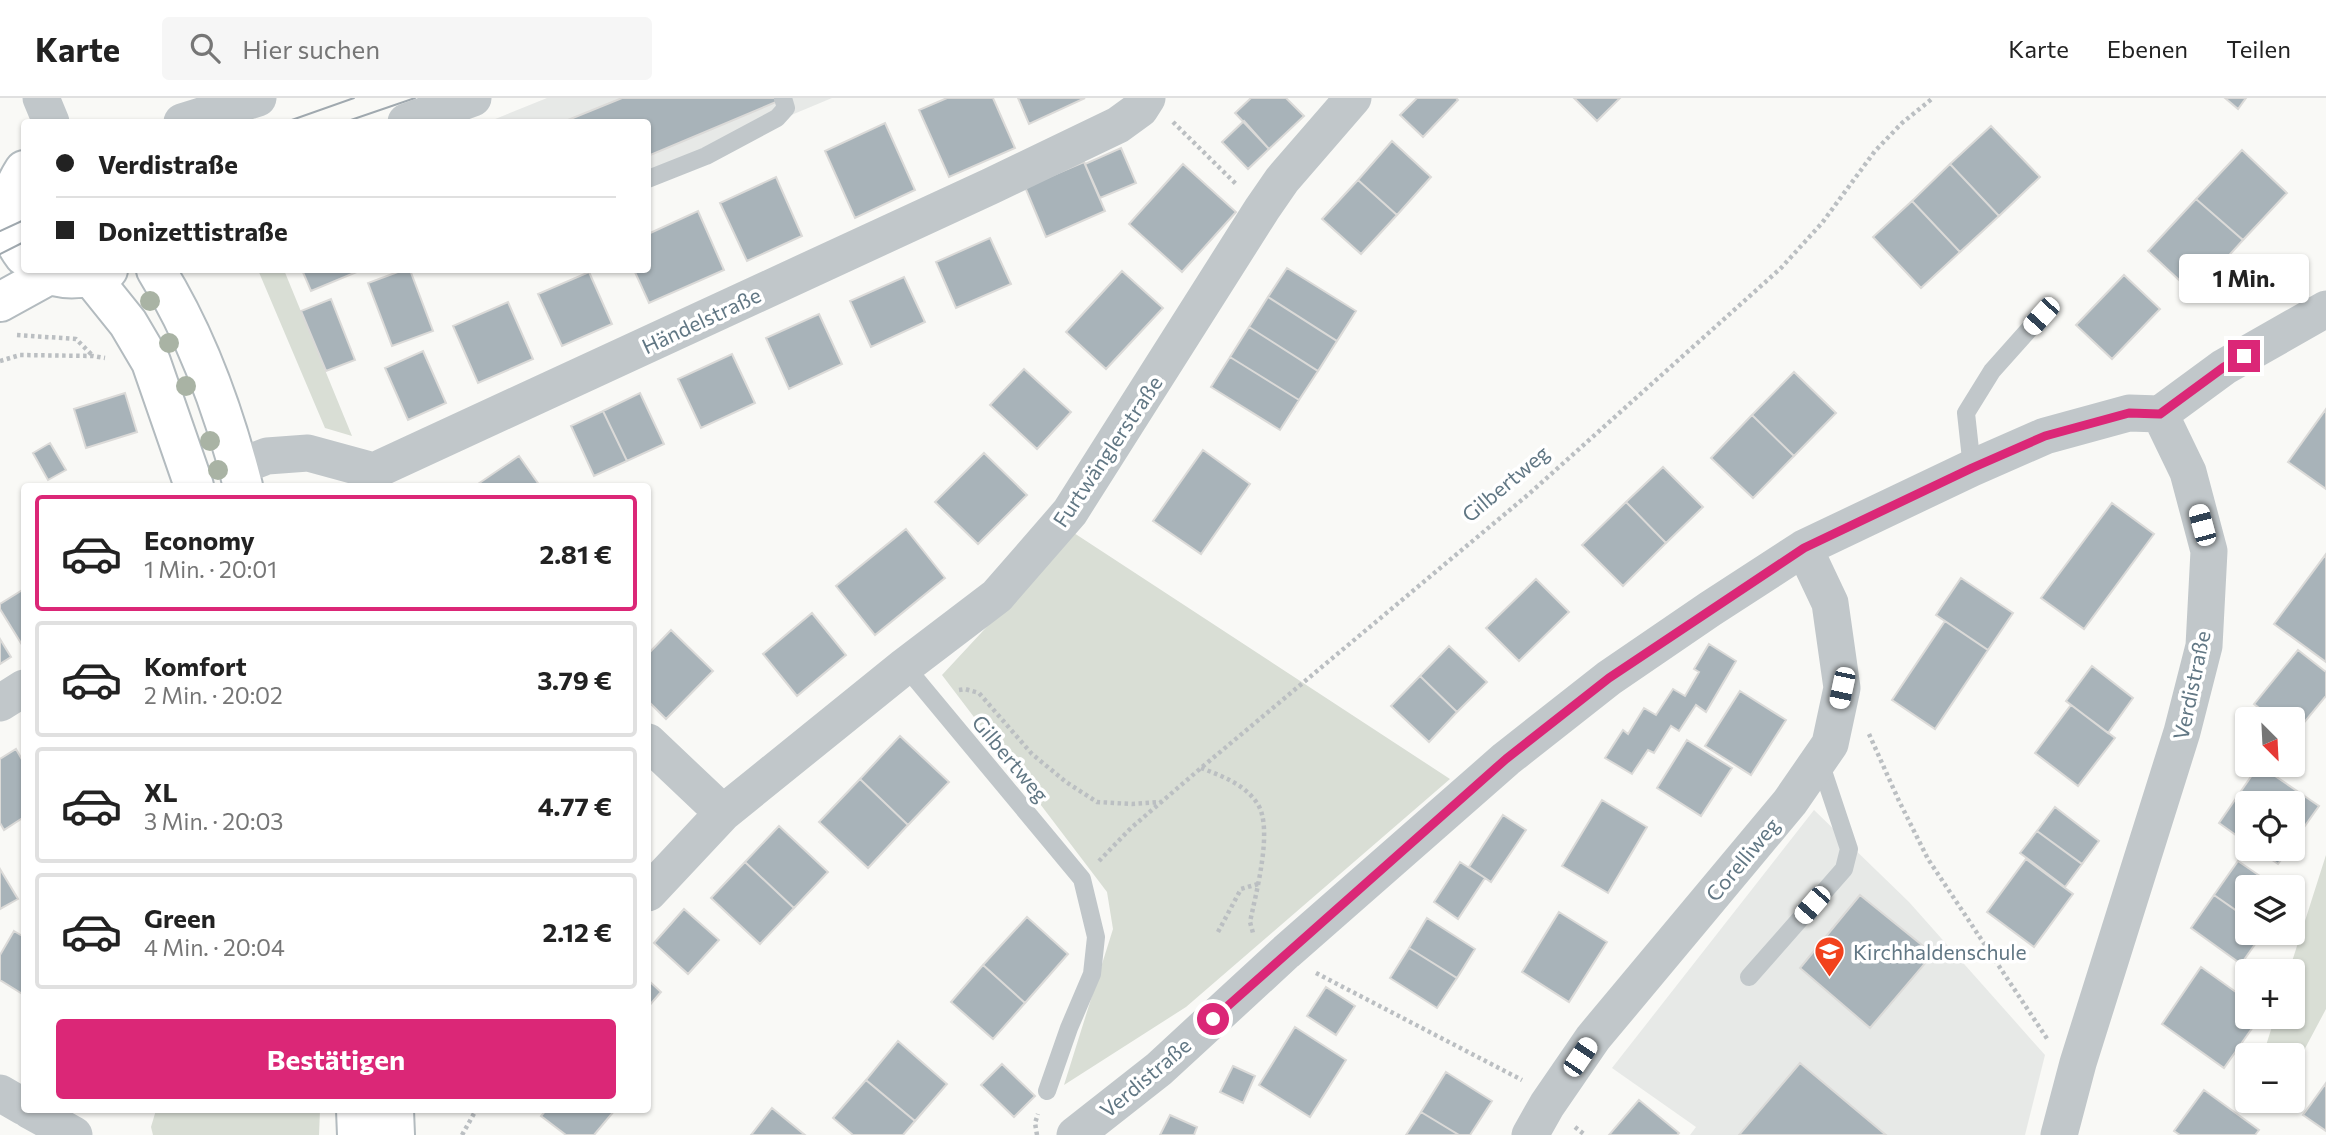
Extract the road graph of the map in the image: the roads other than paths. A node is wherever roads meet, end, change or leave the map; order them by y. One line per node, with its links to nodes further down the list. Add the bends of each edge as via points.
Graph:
1 (41, 98): 7 (street)
2 (258, 98): 8 (street)
3 (783, 98): 10 (lane, via 786,108 777,118 706,156)
4 (1147, 98): 25 (street, Händelstraße, via 1140,110 1107,131)
5 (1353, 98): 28 (street, Furtwänglerstraße, via 1262,209 1070,512 997,597)
6 (463, 108): 9 (street)
7 (50, 119)
8 (191, 119)
9 (418, 119)
10 (651, 178)
11 (13, 183): 12 (main road, via 9,226)
12 (21, 251)
13 (31, 273): 18 (main road)
14 (53, 273): 15 (main road, via 70,280)
15 (100, 273): 26 (main road, via 151,362)
16 (158, 273): 20 (main road)
17 (179, 273): 20 (street)
18 (0, 302)
19 (2326, 309): 22 (street, via 2224,367)
20 (179, 310): 24 (main road, via 194,338)
21 (2041, 316): 23 (lane, via 1992,371 1966,413)
22 (2160, 414): 23 (street, Verdistraße, via 2129,413 2045,436); 47 (street, Verdistraße, via 2188,471 2209,551 2204,646)
23 (1972, 468): 27 (street, Verdistraße)
24 (241, 477): 25 (street, Händelstraße, via 267,456 309,453)
25 (377, 479)
26 (193, 483)
27 (1804, 548): 32 (street, Corelliweg, via 1830,603 1842,688 1830,744); 45 (street, Verdistraße, via 1642,655 1506,759 1158,1069)
28 (905, 666): 33 (street, Furtwänglerstraße); 36 (lane, Gilbertweg, via 1082,879 1096,937 1092,974)
29 (21, 690): 30 (street)
30 (0, 703)
31 (651, 745): 33 (street)
32 (1819, 759): 35 (lane, via 1849,849 1844,869); 46 (street, Corelliweg, via 1790,802 1593,1038)
33 (723, 814): 34 (street, Furtwänglerstraße)
34 (651, 890)
35 (1749, 977)
36 (1047, 1091)
37 (0, 1093): 38 (street)
38 (21, 1105)
39 (36, 1113): 42 (street)
40 (356, 1113): 43 (main road)
41 (394, 1113): 44 (main road)
42 (74, 1135)
43 (357, 1135)
44 (395, 1135)
45 (1075, 1135)
46 (1530, 1135)
47 (2059, 1135)

